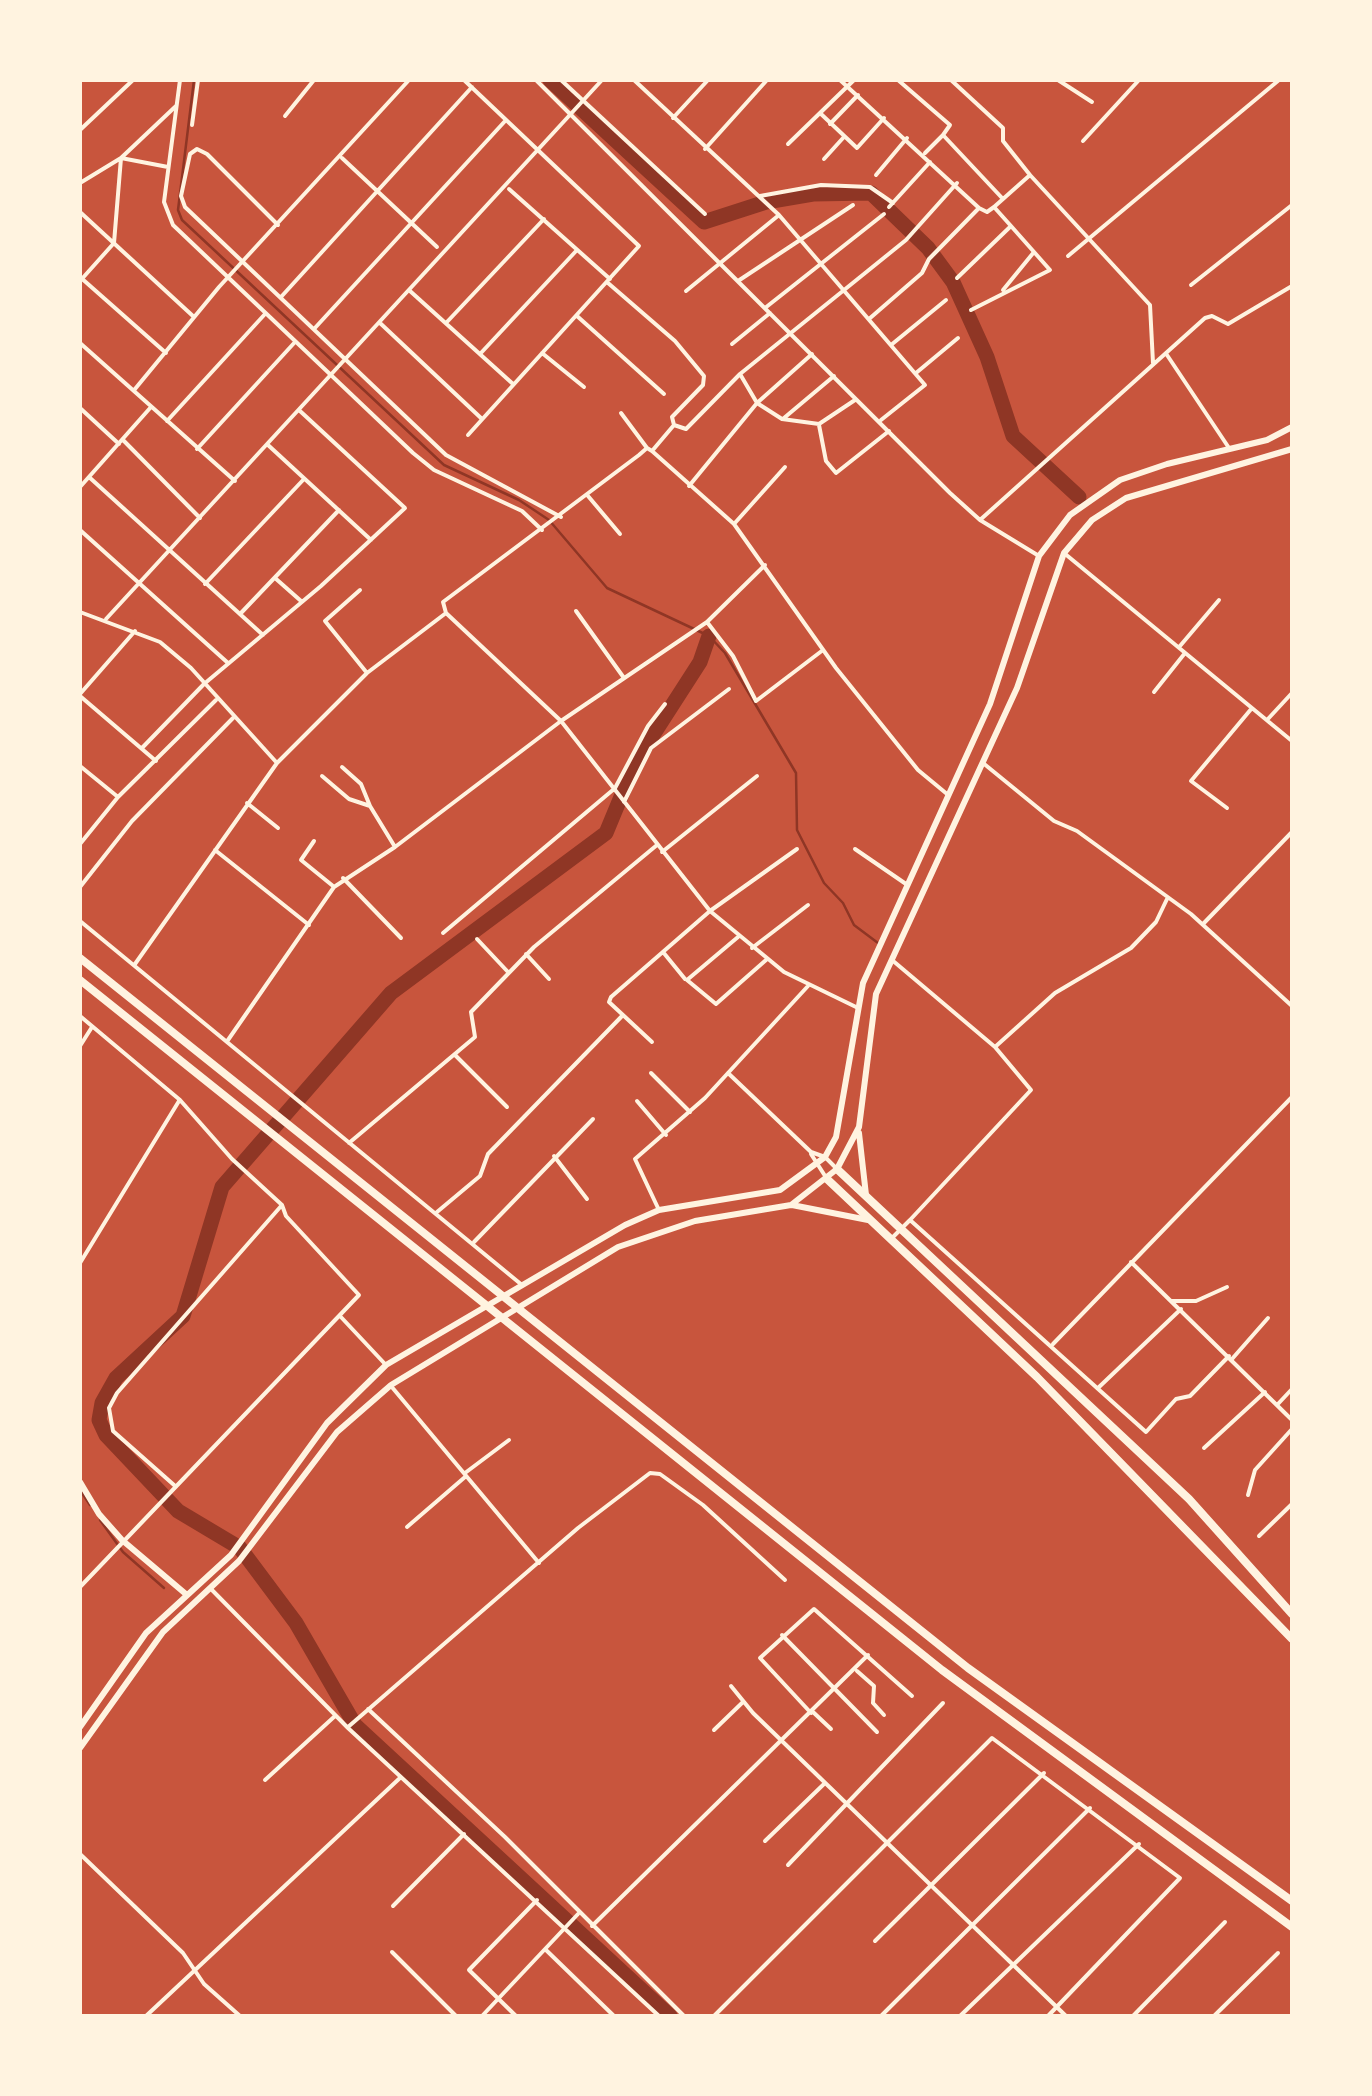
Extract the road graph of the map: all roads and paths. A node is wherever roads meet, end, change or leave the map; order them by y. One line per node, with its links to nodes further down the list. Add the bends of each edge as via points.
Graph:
1 (132, 80): 36 (street)
2 (180, 80): 27 (street)
3 (198, 80): 35 (street)
4 (314, 80): 30 (street)
5 (409, 80): 45 (street)
6 (464, 80): 23 (street)
7 (536, 80): 28 (street)
8 (561, 80): 25 (street)
9 (602, 80): 25 (street)
10 (634, 80): 31 (street)
11 (695, 80): 21 (street)
12 (708, 80): 21 (street)
13 (767, 80): 42 (street)
14 (840, 80): 22 (street)
15 (854, 80): 22 (street)
16 (898, 80): 37 (street, via 950,125)
17 (951, 80): 51 (street, via 1003,128 1003,140)
18 (1058, 80): 26 (street)
19 (1139, 80): 40 (street)
20 (1279, 80): 70 (street)
21 (702, 86): 31 (street)
22 (847, 86): 24 (street); 29 (street)
23 (472, 88): 33 (street); 55 (street)
24 (858, 94): 32 (street); 34 (street)
25 (582, 102): 28 (street); 63 (street)
26 (1092, 102)
27 (176, 106): 46 (street); 49 (street)
28 (572, 112): 43 (street); 77 (street)
29 (820, 113): 34 (street); 41 (street)
30 (285, 116)
31 (674, 118): 42 (street)
32 (884, 118): 38 (street, via 857,148); 39 (street)
33 (506, 120): 43 (street); 67 (street)
34 (830, 124): 38 (street)
35 (192, 125)
36 (80, 130)
37 (943, 135): 44 (street); 56 (street)
38 (843, 138): 47 (street)
39 (906, 138): 44 (street); 50 (street)
40 (1083, 141)
41 (788, 144)
42 (705, 149): 57 (street)
43 (540, 150): 54 (street); 83 (street, via 639,246)
44 (924, 154): 48 (street)
45 (342, 156): 55 (street); 68 (street)
46 (121, 158): 49 (street); 52 (street); 72 (street)
47 (824, 159)
48 (931, 161): 53 (street); 57 (street, via 891,205 870,187 822,185)
49 (168, 168): 80 (street, via 166,213)
50 (876, 174)
51 (1030, 174): 56 (street); 70 (street)
52 (80, 183)
53 (958, 183): 60 (street); 90 (street, via 906,240)
54 (507, 188): 66 (street); 89 (street)
55 (378, 192): 67 (street); 91 (street)
56 (1003, 200): 61 (street)
57 (764, 201): 64 (street)
58 (1292, 204): 85 (street)
59 (853, 205): 71 (street)
60 (980, 208): 61 (street); 98 (street)
61 (994, 208): 69 (street)
62 (80, 212): 72 (street)
63 (705, 214)
64 (780, 214): 71 (street); 77 (street)
65 (884, 214): 79 (street)
66 (544, 219): 74 (street); 100 (street)
67 (410, 222): 73 (street); 101 (street)
68 (278, 225): 78 (street); 78 (street, via 207,154 193,150 181,201)
69 (1012, 226): 75 (street); 81 (street)
70 (1088, 236): 76 (street); 114 (street, via 1153,309)
71 (801, 239): 79 (street); 84 (street)
72 (114, 244): 82 (street); 97 (street)
73 (437, 247)
74 (577, 250): 83 (street); 110 (street)
75 (1034, 252): 88 (street); 88 (street, via 1050,270 1016,290)
76 (1068, 256)
77 (722, 262): 84 (street); 87 (street)
78 (241, 264): 80 (street); 91 (street)
79 (822, 264): 90 (street); 94 (street)
80 (230, 276): 95 (street); 97 (street)
81 (957, 278)
82 (81, 279): 108 (street)
83 (609, 281): 96 (street); 134 (street, via 704,376 672,417)
84 (738, 281): 94 (street)
85 (1191, 284)
86 (1292, 286): 112 (street, via 1228,324 1208,316)
87 (686, 290)
88 (1003, 290): 93 (street)
89 (410, 291): 99 (street); 100 (street)
90 (844, 291): 98 (street); 102 (street)
91 (281, 297): 101 (street)
92 (946, 300): 107 (street)
93 (971, 310)
94 (768, 311): 102 (street); 106 (street)
95 (265, 313): 104 (street); 132 (street)
96 (576, 316): 109 (street); 122 (street)
97 (194, 317): 108 (street)
98 (869, 319): 107 (street)
99 (380, 323): 113 (street); 129 (street)
100 (446, 323): 110 (street)
101 (314, 329): 113 (street)
102 (790, 332): 111 (street); 117 (street)
103 (958, 338): 115 (street)
104 (296, 342): 116 (street); 141 (street)
105 (80, 343): 121 (street)
106 (732, 344)
107 (891, 345): 115 (street)
108 (166, 353): 121 (street)
109 (542, 353): 119 (street); 120 (street)
110 (480, 354): 119 (street)
111 (812, 354): 118 (street); 124 (street)
112 (1166, 354): 114 (street); 140 (street)
113 (346, 360): 116 (street); 153 (street, via 446,454)
114 (1153, 366): 154 (street)
115 (916, 373): 131 (street, via 926,386)
116 (332, 374): 127 (street); 156 (street, via 434,470 522,511)
117 (740, 374): 124 (street); 134 (street, via 686,429)
118 (834, 376): 123 (street); 130 (street)
119 (513, 384): 129 (street)
120 (584, 388)
121 (135, 389): 126 (street)
122 (664, 394)
123 (856, 399): 131 (street); 133 (street)
124 (757, 403): 130 (street); 148 (street)
125 (80, 408): 138 (street)
126 (152, 408): 132 (street); 138 (street)
127 (300, 411): 139 (street); 159 (street, via 405,508)
128 (621, 414): 142 (street)
129 (482, 419): 137 (street)
130 (782, 419): 133 (street)
131 (880, 420): 136 (street)
132 (167, 421): 141 (street)
133 (818, 424): 136 (street, via 836,473)
134 (674, 425): 142 (street)
135 (1292, 427): 140 (main road)
136 (889, 430): 154 (street)
137 (468, 434)
138 (121, 442): 145 (street); 152 (street)
139 (268, 445): 146 (street); 147 (street)
140 (1229, 448): 162 (main road, via 1132,474 1106,488 1070,515)
141 (198, 449): 147 (street)
142 (649, 450): 148 (street); 150 (street)
143 (1292, 450): 161 (main road, via 1126,498 1092,520)
144 (786, 466): 155 (street)
145 (90, 477): 149 (street); 160 (street)
146 (304, 479): 151 (street); 166 (street)
147 (234, 481): 152 (street)
148 (689, 486): 155 (street)
149 (80, 487)
150 (588, 496): 153 (street); 158 (street)
151 (338, 510): 159 (street); 164 (street)
152 (200, 518): 160 (street)
153 (559, 518): 156 (street)
154 (980, 520): 162 (street)
155 (734, 524): 163 (street)
156 (544, 529): 173 (street, via 443,602)
157 (80, 530): 165 (street)
158 (620, 534)
159 (372, 540): 169 (street)
160 (168, 550): 165 (street); 166 (street)
161 (1064, 554): 178 (street); 184 (main road)
162 (1039, 556): 182 (main road)
163 (765, 565): 175 (street); 179 (street)
164 (274, 578): 169 (street); 172 (street)
165 (137, 582): 174 (street); 181 (street)
166 (205, 584): 172 (street)
167 (360, 590): 183 (street, via 325,621)
168 (1218, 600): 178 (street)
169 (302, 603): 177 (street)
170 (576, 611): 185 (street)
171 (80, 612): 174 (street)
172 (241, 613): 177 (street)
173 (446, 613): 183 (street); 196 (street)
174 (106, 619): 176 (street)
175 (706, 622): 179 (street, via 734,656 756,702); 185 (street)
176 (135, 631): 186 (street, via 160,642); 190 (street)
177 (263, 635): 181 (street)
178 (1179, 647): 180 (street)
179 (823, 650): 207 (street, via 918,770)
180 (1186, 653): 188 (street); 193 (street)
181 (228, 663): 186 (street)
182 (1006, 666): 184 (main road); 207 (main road)
183 (367, 672): 200 (street)
184 (1022, 674): 201 (main road)
185 (624, 678): 196 (street)
186 (204, 684): 191 (street); 198 (street)
187 (729, 689): 209 (street, via 651,748)
188 (1154, 692)
189 (1292, 693): 195 (street)
190 (80, 695): 198 (street)
191 (216, 700): 194 (street); 199 (street)
192 (664, 704): 206 (street)
193 (1252, 708): 195 (street); 212 (street, via 1192,778)
194 (233, 718): 200 (street); 225 (street, via 132,821)
195 (1267, 720): 197 (street)
196 (561, 722): 206 (street); 218 (street)
197 (1292, 740)
198 (142, 748): 199 (street)
199 (156, 761): 208 (street)
200 (277, 763): 210 (street)
201 (983, 763): 227 (street, via 1054,822 1077,831); 242 (main road)
202 (80, 766): 208 (street)
203 (342, 767): 211 (street, via 361,784)
204 (322, 776): 211 (street)
205 (757, 776): 222 (street)
206 (615, 791): 209 (street); 233 (street)
207 (950, 797): 224 (main road)
208 (118, 798): 216 (street)
209 (623, 801): 217 (street)
210 (247, 803): 213 (street); 219 (street)
211 (370, 806): 218 (street)
212 (1228, 808)
213 (278, 828)
214 (1292, 832): 231 (street)
215 (314, 841): 226 (street, via 301,860)
216 (80, 844)
217 (657, 846): 222 (street); 239 (street)
218 (395, 847): 223 (street)
219 (214, 849): 232 (street); 243 (street)
220 (797, 849): 229 (street)
221 (854, 849): 224 (street)
222 (662, 852): 229 (street)
223 (343, 878): 226 (street); 235 (street)
224 (906, 884): 249 (main road)
225 (80, 887)
226 (334, 887): 232 (street)
227 (1168, 898): 231 (street); 257 (street, via 1131,948 1055,993)
228 (808, 905): 237 (street)
229 (710, 911): 234 (street); 238 (street)
230 (80, 921): 243 (street)
231 (1204, 924): 250 (street)
232 (308, 926): 254 (street)
233 (443, 933)
234 (740, 936): 237 (street); 247 (street)
235 (401, 938)
236 (477, 939): 244 (street)
237 (752, 948): 241 (street)
238 (663, 952): 247 (street); 251 (street, via 610,999)
239 (526, 954): 244 (street); 245 (street)
240 (80, 958): 358 (highway, via 968,1668)
241 (766, 960): 247 (street, via 716,1004); 248 (street)
242 (892, 960): 257 (street); 267 (main road, via 872,1008)
243 (135, 964): 254 (street)
244 (508, 973): 258 (street, via 468,1016 476,1034)
245 (549, 979)
246 (80, 980): 366 (highway, via 942,1670)
247 (687, 980)
248 (808, 986): 249 (street); 260 (street)
249 (852, 1005): 272 (main road, via 836,1137)
250 (1292, 1006)
251 (623, 1015): 255 (street); 281 (street, via 488,1154 480,1176)
252 (80, 1016): 253 (street)
253 (92, 1026): 256 (street); 262 (street)
254 (228, 1040): 269 (street)
255 (652, 1042)
256 (80, 1046)
257 (995, 1047): 283 (street, via 1031,1090)
258 (455, 1055): 264 (street); 269 (street)
259 (651, 1072): 265 (street)
260 (728, 1073): 265 (street); 270 (street)
261 (1292, 1097): 287 (street)
262 (180, 1100): 278 (street); 288 (street)
263 (637, 1101): 268 (street)
264 (507, 1107)
265 (690, 1112): 268 (street)
266 (593, 1118): 271 (street)
267 (859, 1127): 274 (main road); 276 (main road)
268 (666, 1136): 280 (street, via 634,1161)
269 (350, 1143): 281 (street)
270 (810, 1152): 272 (street); 273 (street)
271 (554, 1156): 277 (street); 286 (street)
272 (825, 1156): 273 (main road); 274 (street)
273 (816, 1166): 275 (street); 280 (main road, via 780,1190)
274 (836, 1169): 275 (main road); 276 (highway)
275 (827, 1179): 279 (main road); 282 (highway)
276 (867, 1198): 284 (highway)
277 (587, 1199)
278 (282, 1205): 293 (street, via 359,1293); 313 (street, via 108,1408 113,1431)
279 (791, 1205): 282 (main road); 300 (main road, via 695,1221 618,1247)
280 (659, 1210): 289 (main road)
281 (437, 1212): 286 (street)
282 (868, 1220): 285 (highway)
283 (910, 1220): 284 (street); 295 (street)
284 (900, 1230): 285 (street); 298 (highway)
285 (891, 1239): 299 (highway)
286 (474, 1242): 289 (street)
287 (1130, 1262): 291 (street); 295 (street)
288 (80, 1263)
289 (522, 1285): 297 (main road)
290 (1227, 1287): 291 (street, via 1210,1297)
291 (1172, 1301): 292 (street)
292 (1181, 1309): 296 (street); 301 (street)
293 (340, 1316): 297 (street); 313 (street)
294 (1268, 1318): 296 (street)
295 (1053, 1344): 301 (street)
296 (1230, 1358): 301 (street, via 1146,1432); 303 (street)
297 (386, 1365): 306 (main road)
298 (1046, 1365): 299 (highway); 324 (highway, via 1189,1499)
299 (1036, 1377): 326 (highway)
300 (391, 1385): 308 (main road); 311 (street)
301 (1098, 1388)
302 (1292, 1389): 304 (street)
303 (1265, 1392): 304 (street); 310 (street)
304 (1277, 1404): 305 (street)
305 (1292, 1420)
306 (327, 1423): 308 (main road); 323 (main road, via 232,1554)
307 (1292, 1429): 314 (street, via 1254,1470)
308 (337, 1432): 322 (main road)
309 (509, 1440): 311 (street)
310 (1204, 1448)
311 (464, 1476): 316 (street); 319 (street)
312 (81, 1484): 318 (main road)
313 (174, 1485): 318 (street)
314 (1248, 1494)
315 (1292, 1504): 317 (street)
316 (407, 1526)
317 (1259, 1536)
318 (121, 1541): 321 (street); 323 (main road)
319 (539, 1562): 320 (street, via 654,1472); 334 (street)
320 (786, 1580)
321 (80, 1587)
322 (211, 1589): 337 (street); 344 (main road, via 163,1632)
323 (184, 1592): 339 (main road, via 146,1633)
324 (1292, 1614)
325 (782, 1636): 327 (street, via 814,1608); 330 (street); 335 (street, via 760,1658)
326 (1292, 1639)
327 (868, 1655): 328 (street); 331 (street)
328 (857, 1670): 330 (street); 336 (street, via 874,1686 874,1703)
329 (731, 1686): 332 (street)
330 (836, 1690): 335 (street); 342 (street)
331 (912, 1696)
332 (743, 1702): 341 (street); 343 (street)
333 (942, 1703): 349 (street)
334 (366, 1711): 338 (street); 361 (street, via 505,1836)
335 (813, 1713): 340 (street); 343 (street)
336 (884, 1714)
337 (336, 1716): 338 (street); 347 (street)
338 (349, 1726): 346 (street)
339 (80, 1727)
340 (831, 1729)
341 (714, 1730)
342 (877, 1732)
343 (784, 1741): 348 (street); 365 (street)
344 (80, 1748)
345 (1044, 1773): 350 (street); 353 (street, via 992,1738); 357 (street)
346 (401, 1777): 351 (street); 372 (street)
347 (265, 1780)
348 (825, 1783): 349 (street); 352 (street)
349 (847, 1804): 353 (street); 356 (street)
350 (1091, 1808): 354 (street); 363 (street)
351 (464, 1834): 359 (street); 360 (street)
352 (764, 1842)
353 (889, 1844): 357 (street); 383 (street)
354 (1140, 1844): 371 (street); 374 (street, via 1180,1878)
355 (80, 1854): 372 (street, via 184,1953)
356 (788, 1865)
357 (932, 1885): 363 (street); 367 (street)
358 (1290, 1898)
359 (537, 1900): 364 (street); 373 (street, via 469,1970)
360 (393, 1906)
361 (576, 1915): 364 (street); 365 (street)
362 (1225, 1922): 388 (street)
363 (972, 1924): 371 (street); 384 (street)
364 (565, 1926): 368 (street); 381 (street)
365 (592, 1926): 382 (street)
366 (1292, 1927)
367 (875, 1941)
368 (544, 1949): 373 (street); 380 (street)
369 (392, 1952): 377 (street)
370 (1278, 1952): 389 (street)
371 (1013, 1966): 374 (street); 385 (street)
372 (194, 1971): 375 (street); 376 (street)
373 (499, 1999): 378 (street); 379 (street)
374 (1057, 2007): 386 (street); 387 (street)
375 (146, 2016)
376 (240, 2016)
377 (456, 2016)
378 (482, 2016)
379 (516, 2016)
380 (614, 2016)
381 (660, 2016)
382 (684, 2016)
383 (714, 2016)
384 (881, 2016)
385 (960, 2016)
386 (1048, 2016)
387 (1066, 2016)
388 (1134, 2016)
389 (1214, 2016)

